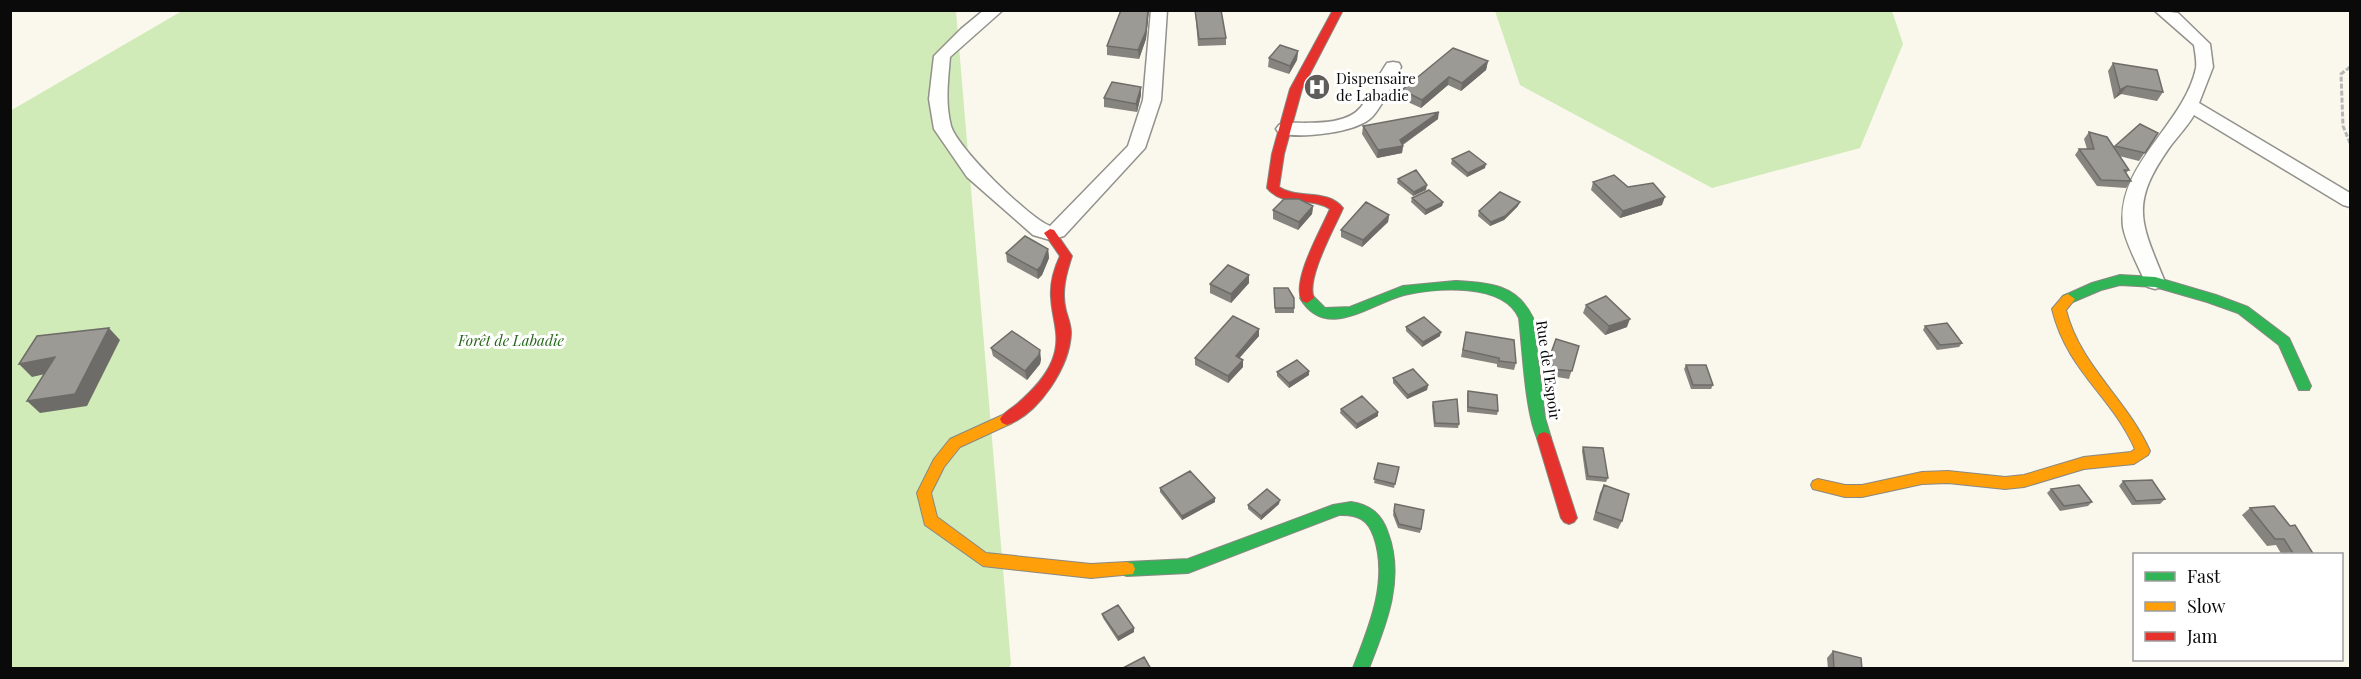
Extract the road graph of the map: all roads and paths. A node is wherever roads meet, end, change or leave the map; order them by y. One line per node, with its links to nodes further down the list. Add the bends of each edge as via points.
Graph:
1 (995, 10): 11 (street, via 942,56 938,99 943,129 974,173 1040,230)
2 (1159, 10): 11 (street, via 1152,100 1136,148 1057,231)
3 (1338, 10): 8 (street, Rue de l'Espoir, via 1296,89)
4 (2162, 10): 7 (street, via 2202,44 2205,67)
5 (1393, 67): 8 (street, via 1361,118 1341,125)
6 (2350, 67): 9 (path, via 2341,74 2343,126)
7 (2189, 104): 10 (street); 12 (street, via 2133,196 2133,228)
8 (1285, 129): 15 (street, Rue de l'Espoir, via 1275,192 1286,197 1326,199 1337,208 1310,269 1305,294 1316,310 1334,314 1424,288 1494,290 1523,308 1538,418)
9 (2350, 143)
10 (2350, 201)
11 (1050, 233): 16 (street, via 1066,256 1057,278 1056,294 1064,333 1056,369 1030,401 1008,418 955,443 939,463 924,493 930,520 983,559 1091,571 1188,566 1338,509 1355,507 1374,517 1387,548 1386,589)
12 (2155, 282): 13 (street, via 2243,310 2284,342); 14 (street, via 2120,280 2097,286 2071,296 2059,309 2058,320 2075,352 2138,436 2143,451 2134,458 2084,463 2006,483 1948,477 1854,491)
13 (2304, 386)
14 (1818, 485)
15 (1569, 518)
16 (1361, 669)

